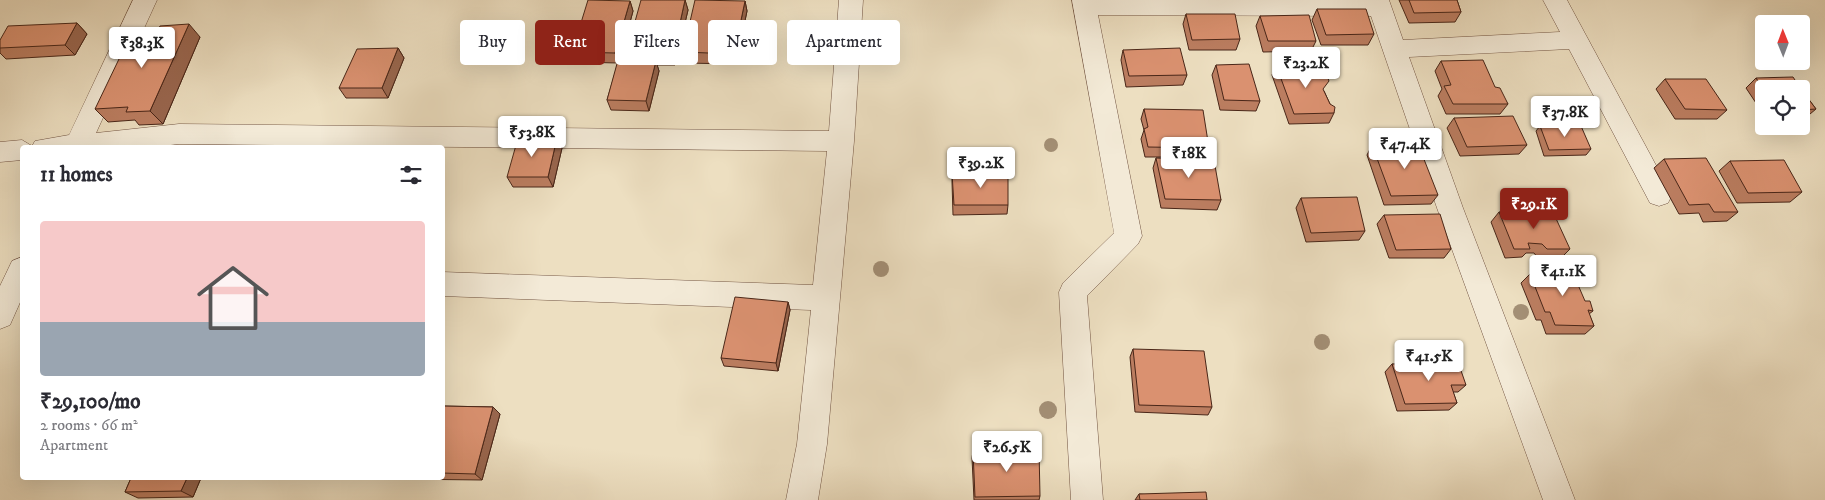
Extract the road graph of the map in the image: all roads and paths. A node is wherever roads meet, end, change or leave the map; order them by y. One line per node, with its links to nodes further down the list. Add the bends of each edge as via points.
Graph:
1 (145, 0): 9 (street)
2 (850, 0): 8 (street)
3 (1555, 0): 6 (street)
4 (1085, 3): 5 (street); 19 (street, via 1128,236 1073,292)
5 (1378, 4): 7 (street)
6 (1576, 40): 7 (street); 13 (street)
7 (1394, 49): 20 (street)
8 (841, 140): 10 (street, via 179,134); 16 (street)
9 (77, 145)
10 (86, 145)
11 (20, 150): 12 (street)
12 (0, 152)
13 (1659, 195)
14 (20, 275): 17 (street)
15 (445, 284): 16 (street)
16 (826, 298): 18 (street, via 812,444)
17 (10, 305)
18 (802, 500)
19 (1087, 500)
20 (1559, 500)

